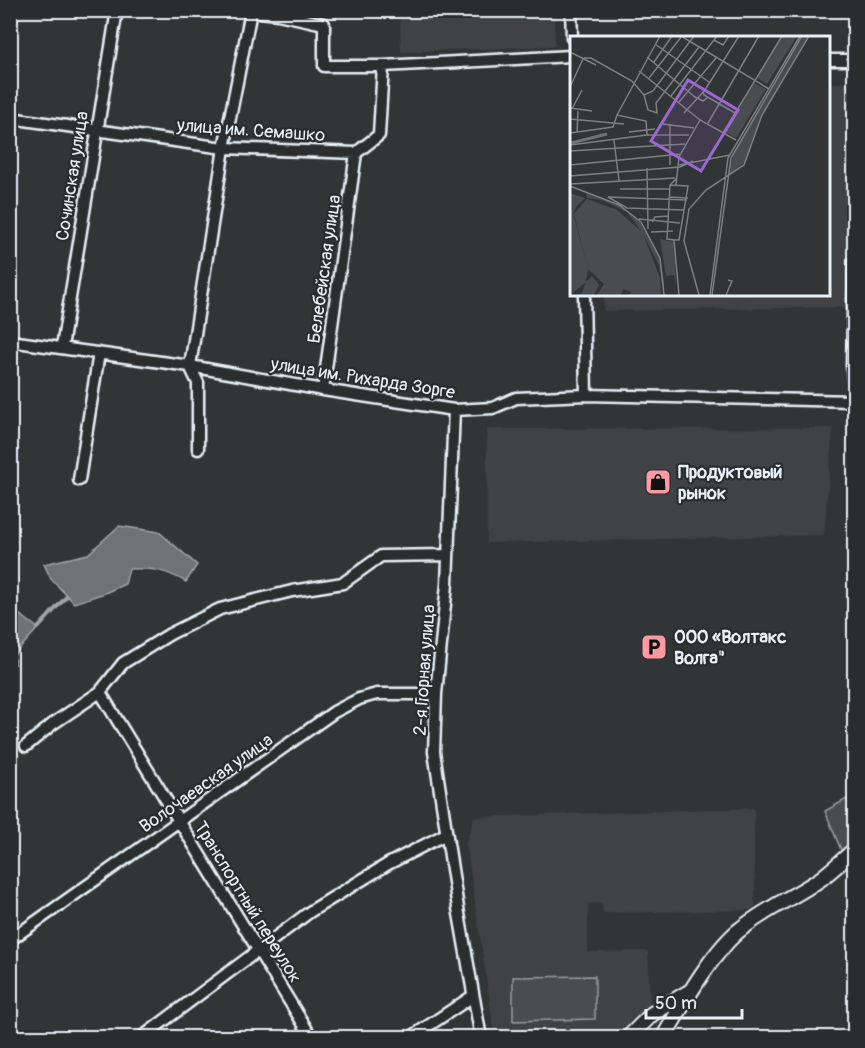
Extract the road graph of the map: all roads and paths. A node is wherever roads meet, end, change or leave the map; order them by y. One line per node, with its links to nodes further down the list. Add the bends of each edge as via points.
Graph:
1 (117, 10): 10 (street, Сочинская улица)
2 (571, 10): 4 (street)
3 (279, 12): 8 (street, via 324,24 324,66); 11 (street, via 251,11)
4 (572, 36)
5 (570, 56): 8 (street)
6 (829, 60): 7 (street)
7 (855, 60)
8 (384, 66): 12 (street, via 379,135)
9 (10, 118): 10 (street, улица им. Семашко)
10 (96, 132): 11 (street, улица им. Семашко); 16 (street, Сочинская улица)
11 (224, 148): 12 (street, улица им. Семашко); 18 (street)
12 (356, 153): 20 (street, Белебейская улица)
13 (855, 261): 19 (street)
14 (585, 296): 21 (street)
15 (10, 341): 16 (street, улица им. Рихарда Зорге)
16 (62, 347): 17 (street, улица им. Рихарда Зорге)
17 (99, 353): 18 (street, улица им. Рихарда Зорге); 25 (street)
18 (190, 366): 20 (street, улица им. Рихарда Зорге); 24 (street, via 198,383)
19 (855, 387)
20 (324, 390): 23 (street, улица им. Рихарда Зорге)
21 (586, 395): 22 (street, улица им. Рихарда Зорге); 23 (street, улица им. Рихарда Зорге, via 516,398 493,408)
22 (855, 401)
23 (454, 410): 26 (street, 2-я Горная улица)
24 (198, 449)
25 (80, 480)
26 (447, 555): 27 (street, via 381,556 343,583 220,609 123,663); 28 (street, 2-я Горная улица)
27 (100, 692): 29 (street); 30 (street, Транспортный переулок)
28 (436, 694): 30 (street, Волочаевская улица, via 377,694 359,699 334,712); 31 (street, 2-я Горная улица, via 434,752)
29 (26, 746)
30 (180, 822): 33 (street, Волочаевская улица); 34 (street, Транспортный переулок)
31 (446, 834): 34 (street, via 311,911); 36 (street, 2-я Горная улица)
32 (855, 850): 35 (street, via 819,879 735,934)
33 (10, 940)
34 (257, 950): 37 (street); 38 (street, Транспортный переулок)
35 (691, 991): 41 (street, via 652,1014); 42 (street)
36 (473, 996): 39 (street); 40 (street, 2-я Горная улица)
37 (141, 1038)
38 (312, 1038)
39 (410, 1038)
40 (481, 1038)
41 (628, 1038)
42 (663, 1038)

